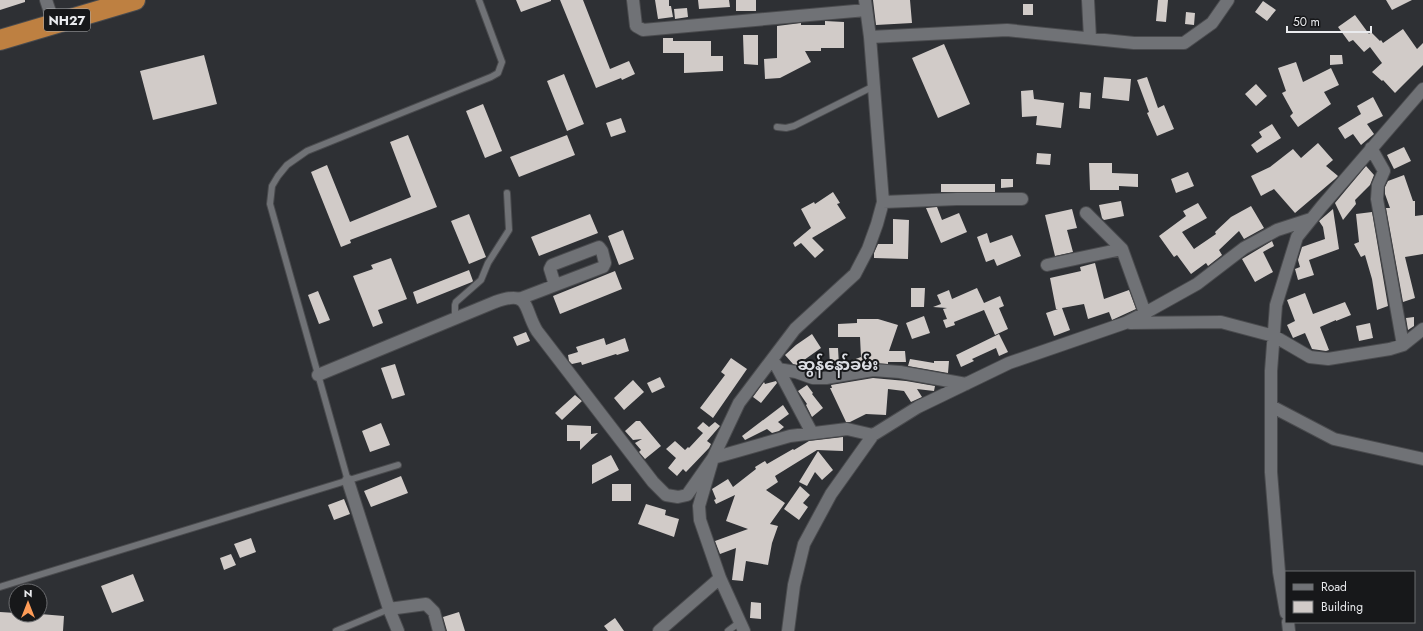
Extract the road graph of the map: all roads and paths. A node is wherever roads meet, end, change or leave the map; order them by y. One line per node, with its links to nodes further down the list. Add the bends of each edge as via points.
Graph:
1 (46, 0): 8 (street)
2 (135, 0): 8 (highway, NH27)
3 (478, 0): 32 (lane, via 502,62 498,73 307,151 287,165 272,186 270,204)
4 (633, 0): 7 (street, via 636,26 643,30)
5 (1088, 0): 10 (street)
6 (1228, 0): 10 (street, via 1212,23 1184,43 1134,43)
7 (866, 5): 9 (street)
8 (54, 24): 11 (highway, NH27)
9 (870, 37): 10 (street, via 1007,30); 12 (street)
10 (1090, 38)
11 (0, 40)
12 (874, 86): 14 (lane, via 794,126); 18 (street)
13 (1423, 89): 15 (street)
14 (777, 127)
15 (1371, 148): 20 (street); 30 (street, via 1384,171 1378,185 1377,199)
16 (507, 193): 26 (lane, via 510,230 488,262 481,280 454,305)
17 (1022, 200): 18 (street)
18 (883, 202): 31 (street, via 868,249 855,274 795,330)
19 (1086, 213): 21 (street)
20 (1311, 219): 25 (street, via 1277,230 1244,248 1197,284); 29 (street, via 1297,237 1276,305)
21 (1122, 249): 22 (street); 25 (street)
22 (1047, 265)
23 (555, 286): 24 (street)
24 (519, 299): 26 (street, via 508,297); 37 (street, via 526,305 530,320 537,331 566,370 653,482 666,495 687,495)
25 (1145, 313): 27 (street)
26 (455, 318): 32 (street)
27 (1125, 323): 29 (street, via 1221,322); 33 (street, via 1009,363)
28 (1423, 329): 30 (street)
29 (1274, 336): 30 (street, via 1310,357 1328,359 1390,350); 34 (street)
30 (1403, 345)
31 (776, 364): 33 (street, via 813,378 873,370 900,372); 35 (street); 37 (street, via 740,404)
32 (318, 375): 40 (lane)
33 (966, 384): 36 (street, via 918,407)
34 (1271, 406): 38 (street, via 1334,439); 43 (street, via 1271,472 1279,572)
35 (812, 433): 36 (street, via 847,429); 37 (street, via 790,436)
36 (873, 435): 51 (street, via 831,494 804,544 794,586)
37 (713, 458): 41 (street, via 699,506 700,520)
38 (1423, 459)
39 (398, 465): 40 (lane)
40 (348, 481): 42 (lane); 44 (street)
41 (720, 578): 45 (street); 49 (street)
42 (0, 588)
43 (1285, 607)
44 (389, 609): 46 (lane); 47 (street); 48 (street, via 426,604 434,612)
45 (742, 626): 50 (lane)
46 (336, 631)
47 (398, 631)
48 (439, 631)
49 (659, 631)
50 (728, 631)
51 (788, 631)

